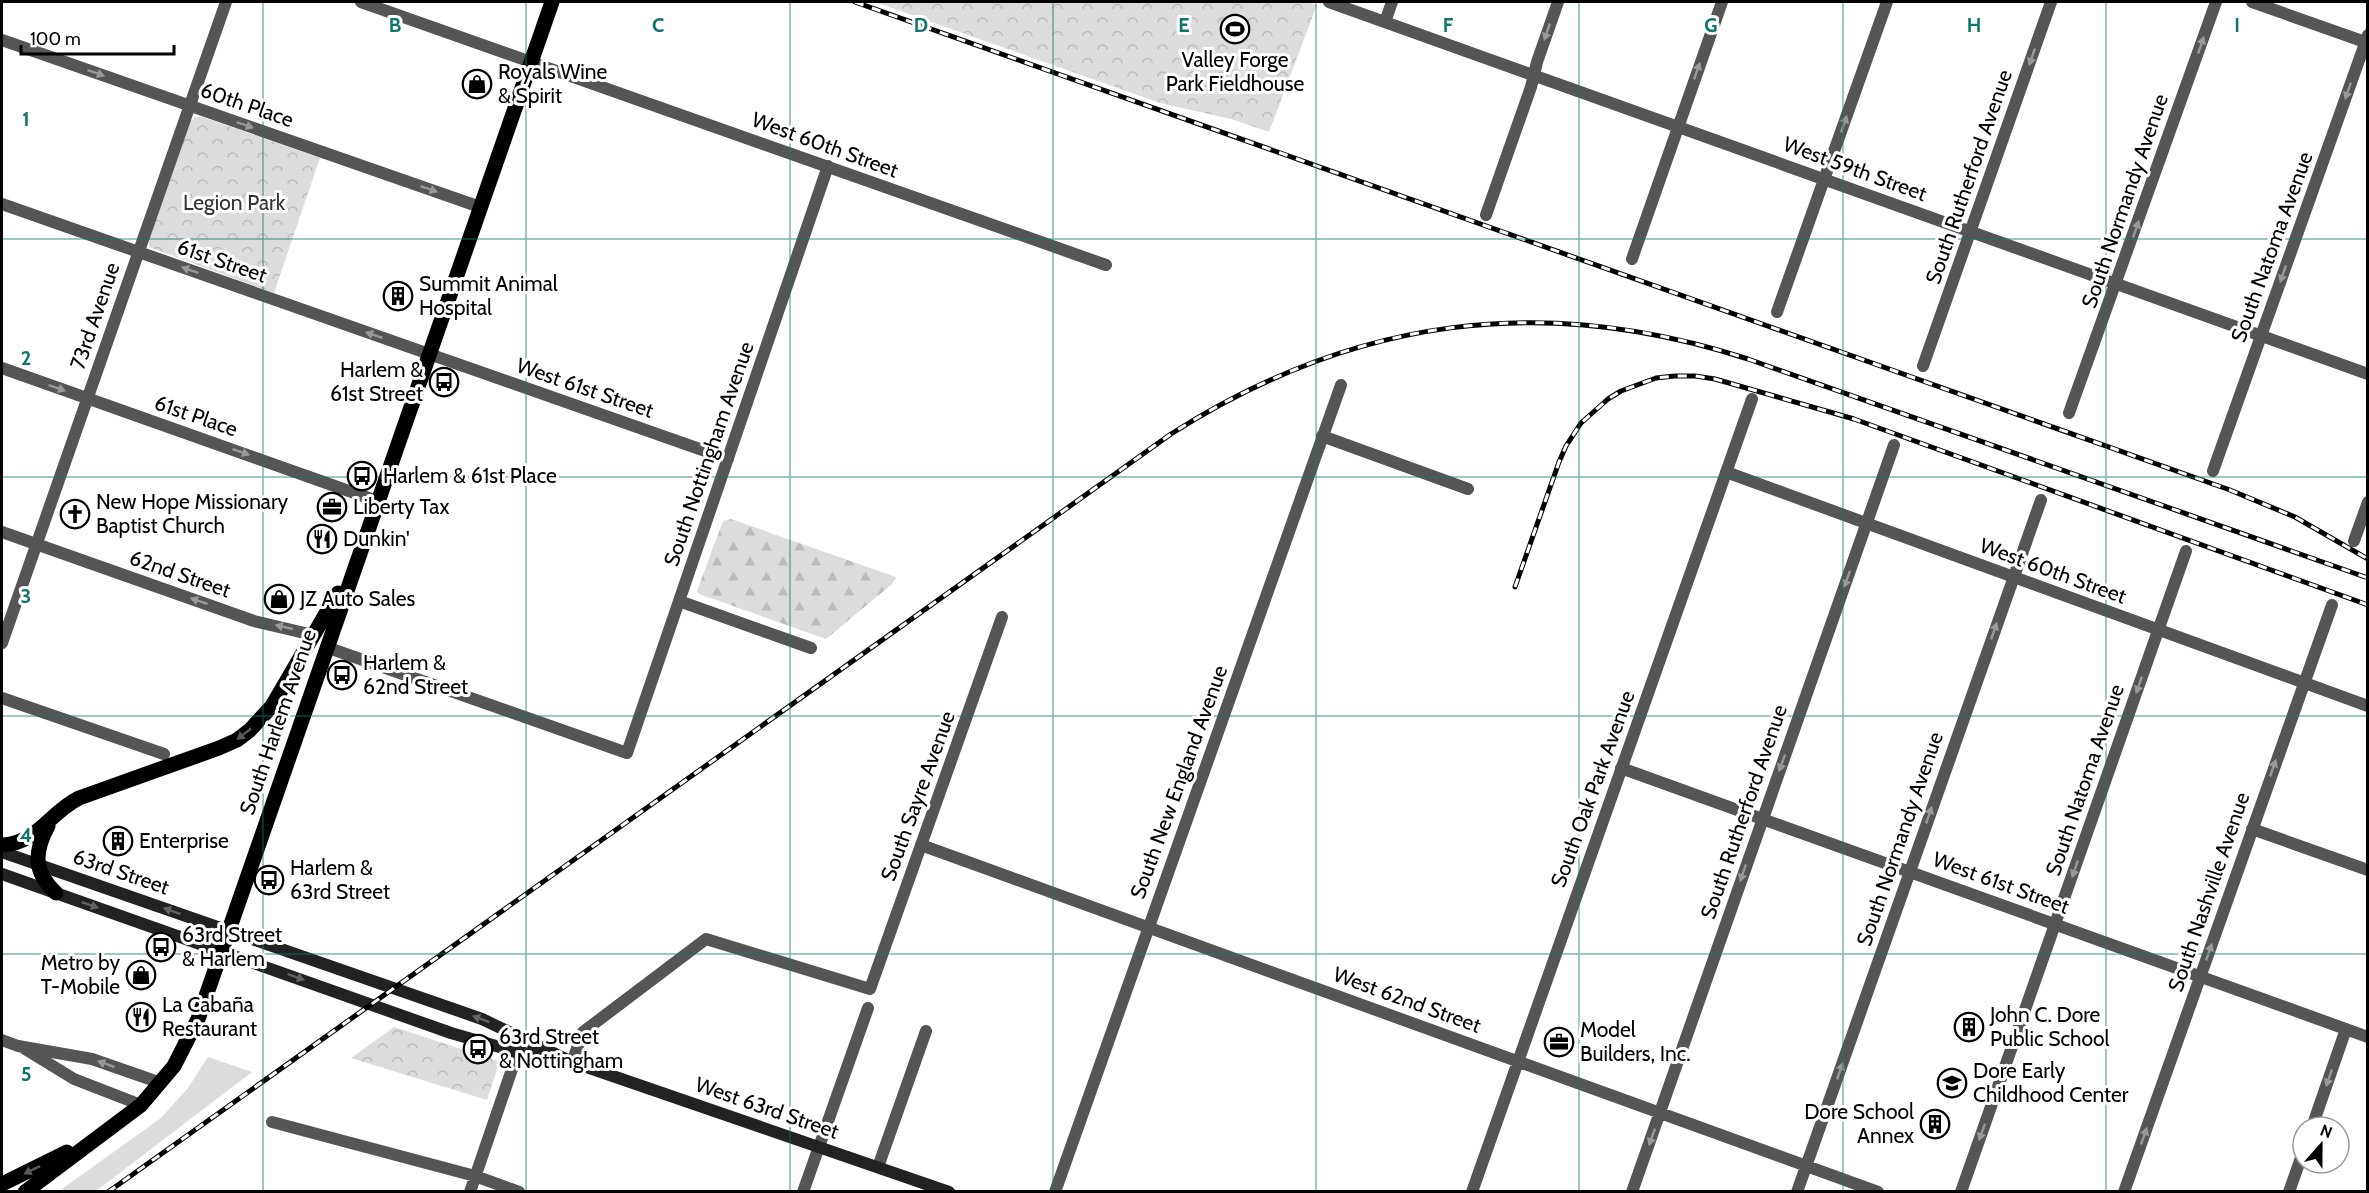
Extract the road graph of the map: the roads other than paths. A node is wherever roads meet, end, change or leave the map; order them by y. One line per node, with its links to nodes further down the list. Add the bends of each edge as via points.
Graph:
1 (226, 2): 17 (street, 73rd Avenue)
2 (361, 2): 15 (street, West 60th Street)
3 (552, 2): 15 (main road, South Harlem Avenue)
4 (1329, 2): 12 (street, West 59th Street)
5 (1392, 2): 12 (street)
6 (1558, 2): 16 (street, one-way to 16)
7 (1722, 2): 18 (street, one-way to 7)
8 (1887, 2): 20 (street, one-way to 8)
9 (2051, 2): 24 (street, South Rutherford Avenue, one-way to 24)
10 (2216, 2): 28 (street, South Normandy Avenue, one-way to 10)
11 (2252, 2): 14 (street)
12 (1385, 22): 16 (street, West 59th Street)
13 (2, 40): 17 (street, 60th Place, one-way to 17)
14 (2367, 40): 30 (street, South Natoma Avenue, one-way to 30)
15 (531, 61): 19 (street, West 60th Street); 22 (main road, South Harlem Avenue)
16 (1534, 75): 18 (street, West 59th Street); 23 (street)
17 (190, 105): 22 (street, 60th Place, one-way to 22); 25 (street, 73rd Avenue)
18 (1678, 127): 20 (street, West 59th Street); 26 (street)
19 (828, 166): 27 (street, West 60th Street); 41 (street, South Nottingham Avenue)
20 (1824, 179): 24 (street, West 59th Street); 29 (street)
21 (2, 204): 25 (street, 61st Street)
22 (480, 207): 31 (main road, South Harlem Avenue)
23 (1486, 215)
24 (1970, 231): 28 (street, West 59th Street); 32 (street, South Rutherford Avenue)
25 (138, 252): 31 (street, 61st Street, one-way to 25); 36 (street, 73rd Avenue)
26 (1632, 259)
27 (1106, 265)
28 (2116, 284): 30 (street, West 59th Street); 38 (street, South Normandy Avenue)
29 (1777, 312)
30 (2261, 335): 34 (street, West 59th Street); 42 (street, South Natoma Avenue)
31 (429, 354): 41 (street, West 61st Street); 46 (main road, South Harlem Avenue)
32 (1923, 366)
33 (2, 368): 36 (street, 61st Place, one-way to 36)
34 (2367, 374)
35 (1341, 385): 39 (street, South New England Avenue)
36 (87, 398): 46 (street, 61st Place, one-way to 46); 51 (street, 73rd Avenue)
37 (1752, 399): 43 (street, South Oak Park Avenue)
38 (2069, 413)
39 (1322, 436): 44 (street); 80 (street, South New England Avenue)
40 (1894, 445): 48 (street, South Rutherford Avenue)
41 (728, 459): 55 (street, South Nottingham Avenue)
42 (2213, 471)
43 (1726, 472): 48 (street, West 60th Street); 67 (street, South Oak Park Avenue)
44 (1468, 489)
45 (2041, 500): 54 (street, South Normandy Avenue)
46 (377, 501): 53 (main road, South Harlem Avenue)
47 (2367, 502): 50 (street)
48 (1867, 524): 54 (street, West 60th Street); 69 (street, South Rutherford Avenue, one-way to 69)
49 (2, 532): 51 (street, 62nd Street)
50 (2354, 541)
51 (36, 544): 59 (street, 62nd Street, one-way to 51, via 254,621); 60 (street, 73rd Avenue)
52 (2186, 551): 58 (street, South Natoma Avenue)
53 (355, 565): 59 (main road); 61 (main road, South Harlem Avenue)
54 (2013, 577): 58 (street, West 60th Street); 76 (street, South Normandy Avenue, one-way to 54)
55 (679, 601): 61 (street, South Nottingham Avenue, via 627,753); 62 (street)
56 (2332, 605): 63 (street, South Nashville Avenue)
57 (1002, 617): 72 (street, South Sayre Avenue)
58 (2158, 630): 63 (street, West 60th Street); 79 (street, South Natoma Avenue, one-way to 79)
59 (313, 635): 68 (main road, one-way to 68, via 272,706 237,740 79,798)
60 (2, 643)
61 (326, 647): 81 (main road, South Harlem Avenue)
62 (811, 648)
63 (2304, 683): 65 (street, West 60th Street); 70 (street, South Nashville Avenue, one-way to 63)
64 (2, 698): 66 (street)
65 (2367, 706)
66 (164, 754)
67 (1621, 768): 69 (street, West 61st Street); 92 (street, South Oak Park Avenue)
68 (56, 813): 71 (main road, via 24,841); 74 (main road, via 42,838)
69 (1762, 818): 76 (street, West 61st Street); 96 (street, South Rutherford Avenue, one-way to 96)
70 (2252, 829): 75 (street); 83 (street, South Nashville Avenue, one-way to 70)
71 (2, 845)
72 (921, 845): 80 (street, West 62nd Street); 93 (street, South Sayre Avenue, via 870,989 706,939 583,1032)
73 (2, 852): 74 (main road, 63rd Street)
74 (38, 865): 78 (main road, via 44,882); 81 (main road, 63rd Street, one-way to 74)
75 (2367, 870)
76 (1910, 871): 79 (street, West 61st Street); 101 (street, South Normandy Avenue, one-way to 76)
77 (2, 874): 78 (main road, 63rd Street)
78 (56, 893): 82 (main road, 63rd Street, one-way to 82)
79 (2056, 923): 83 (street, West 61st Street); 116 (street, South Natoma Avenue, one-way to 116)
80 (1148, 927): 92 (street, West 62nd Street); 111 (street, South New England Avenue)
81 (228, 930): 82 (main road, South Harlem Avenue); 87 (main road, West 63rd Street, one-way to 81)
82 (221, 950): 91 (main road, West 63rd Street, one-way to 91, via 451,1033); 94 (main road, South Harlem Avenue, via 198,1019)
83 (2201, 976): 85 (street, West 61st Street); 117 (street, South Nashville Avenue, one-way to 83)
84 (868, 1008): 100 (street)
85 (2346, 1029): 88 (street, West 61st Street); 97 (street, one-way to 97)
86 (926, 1031): 102 (street)
87 (523, 1037): 91 (street); 93 (main road, West 63rd Street)
88 (2367, 1037)
89 (2, 1040): 90 (street)
90 (18, 1046): 94 (street, one-way to 90, via 92,1059); 95 (street, via 74,1079)
91 (517, 1052): 93 (main road, West 63rd Street); 104 (street)
92 (1517, 1061): 96 (street, West 62nd Street); 112 (street, South Oak Park Avenue)
93 (572, 1062): 100 (main road, West 63rd Street)
94 (161, 1083): 95 (main road, South Harlem Avenue)
95 (141, 1105): 99 (main road, South Harlem Avenue)
96 (1660, 1113): 101 (street, West 62nd Street); 113 (street, South Rutherford Avenue, one-way to 113)
97 (2316, 1115)
98 (272, 1122): 104 (street)
99 (100, 1138): 105 (main road, one-way to 105); 106 (main road, South Harlem Avenue)
100 (819, 1146): 102 (main road, West 63rd Street); 109 (street)
101 (1806, 1166): 114 (street, South Normandy Avenue); 115 (street, West 62nd Street)
102 (878, 1167): 110 (main road, West 63rd Street)
103 (2295, 1175): 118 (street)
104 (475, 1176): 107 (street); 108 (street)
105 (2, 1184)
106 (25, 1191)
107 (470, 1191)
108 (519, 1191)
109 (803, 1191)
110 (949, 1191)
111 (1055, 1191)
112 (1472, 1191)
113 (1632, 1191)
114 (1797, 1191)
115 (1878, 1191)
116 (1961, 1191)
117 (2124, 1191)
118 (2289, 1191)

